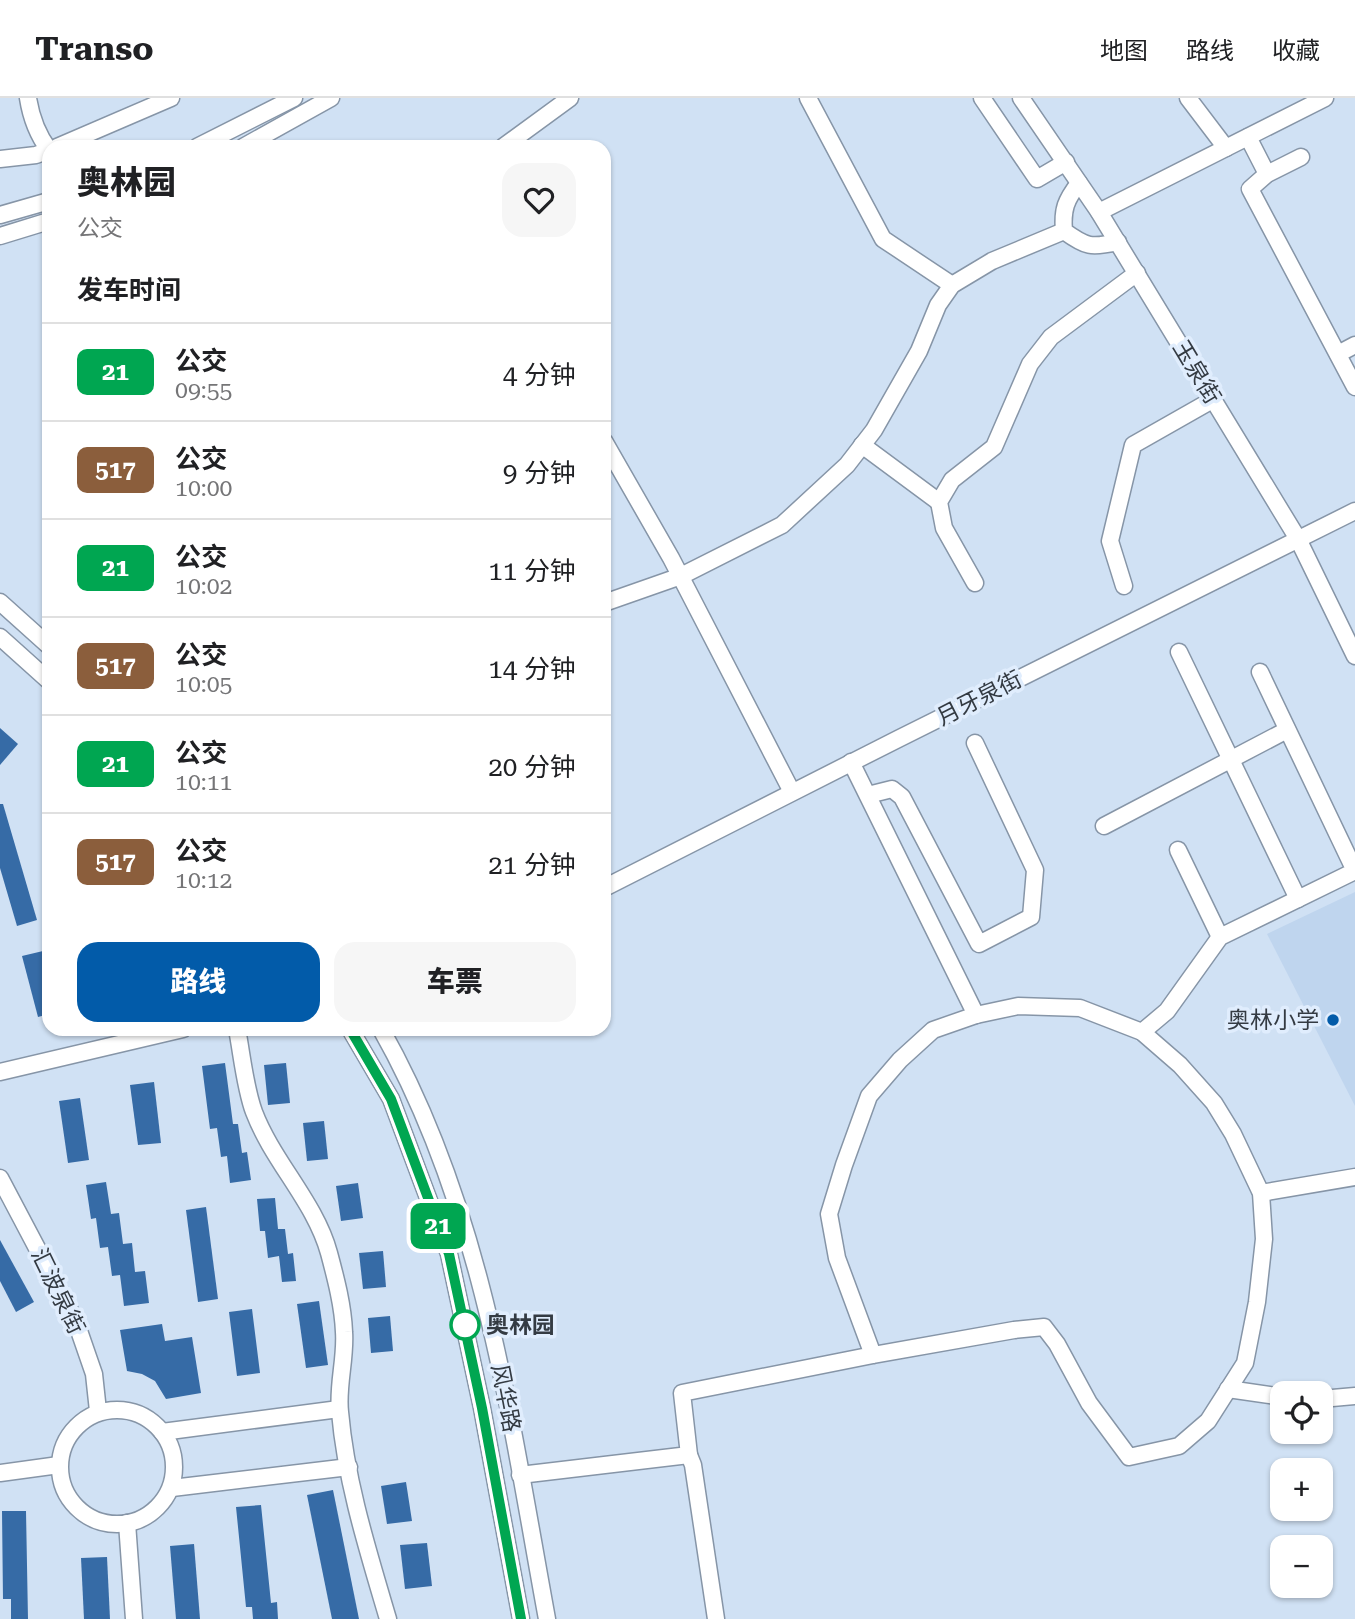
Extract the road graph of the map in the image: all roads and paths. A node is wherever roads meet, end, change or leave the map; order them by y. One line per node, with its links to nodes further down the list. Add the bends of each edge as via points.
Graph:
1 (27, 98): 12 (street)
2 (171, 98): 13 (street)
3 (294, 98): 14 (street)
4 (331, 98): 15 (street)
5 (570, 98): 16 (street)
6 (808, 98): 32 (street, via 883,239)
7 (982, 98): 21 (street, via 1037,179)
8 (1021, 98): 21 (street, 玉泉街)
9 (1188, 98): 17 (street)
10 (1325, 98): 11 (street)
11 (1248, 137): 17 (street); 22 (street)
12 (42, 140)
13 (73, 140)
14 (211, 140)
15 (256, 140)
16 (513, 140)
17 (1226, 148): 25 (street)
18 (42, 153): 20 (street)
19 (1301, 157): 22 (street)
20 (0, 159)
21 (1066, 162): 23 (street, 玉泉街)
22 (1267, 174): 34 (street, via 1250,189)
23 (1079, 183): 25 (street, 玉泉街); 28 (street, via 1062,215)
24 (42, 203): 26 (street)
25 (1100, 212): 30 (street, 玉泉街)
26 (0, 215)
27 (42, 223): 29 (street)
28 (1064, 231): 30 (street, via 1083,245); 32 (street, via 992,261)
29 (0, 236)
30 (1118, 242): 31 (street, 玉泉街)
31 (1137, 273): 36 (street, 玉泉街); 39 (street, via 1051,337 1030,365 993,447 952,480)
32 (952, 285): 37 (street, via 938,305 919,351)
33 (1355, 345): 34 (street)
34 (1338, 354): 35 (street)
35 (1355, 387)
36 (1213, 399): 41 (street, 玉泉街); 44 (street, via 1133,445 1110,541)
37 (862, 445): 39 (street); 42 (street, via 847,465 782,525)
38 (611, 453): 42 (street)
39 (939, 502): 43 (street, via 944,528)
40 (1355, 511): 41 (street, 月牙泉街)
41 (1298, 538): 50 (street, 玉泉街); 56 (street, 月牙泉街)
42 (681, 576): 45 (street); 57 (street)
43 (975, 583)
44 (1124, 586)
45 (611, 601)
46 (0, 602): 48 (street)
47 (0, 637): 52 (street)
48 (42, 640)
49 (1179, 652): 55 (street)
50 (1355, 656)
51 (1260, 672): 53 (street)
52 (42, 675)
53 (1287, 730): 55 (street); 62 (street, via 1355,872)
54 (975, 743): 58 (street, via 1035,870 1031,917 979,944 902,797 892,789)
55 (1231, 759): 59 (street); 62 (street)
56 (851, 762): 57 (street, 月牙泉街); 58 (street)
57 (792, 792): 61 (street, 月牙泉街)
58 (868, 795): 64 (street)
59 (1104, 826)
60 (1178, 850): 63 (street)
61 (611, 884)
62 (1298, 899): 63 (street)
63 (1220, 937): 65 (street, via 1167,1011)
64 (976, 1016): 65 (street, via 1017,1006 1080,1008); 76 (street, via 933,1030 869,1096 829,1214 837,1258)
65 (1142, 1032): 75 (street, via 1214,1103)
66 (153, 1036): 70 (street)
67 (238, 1036): 81 (street, via 254,1112 328,1250 344,1332)
68 (353, 1036): 72 (street, via 391,1099)
69 (385, 1036): 71 (street, 风华路)
70 (0, 1072)
71 (439, 1151): 72 (street, via 424,1149); 88 (street, 风华路, via 494,1334)
72 (414, 1161): 93 (street, via 449,1254)
73 (1355, 1177): 75 (street)
74 (0, 1178): 82 (street, 汇波泉街, via 76,1322 94,1374)
75 (1261, 1193): 77 (street, via 1264,1239 1257,1302 1245,1363)
76 (873, 1355): 77 (street, via 1044,1327 1089,1404 1129,1457 1179,1446 1208,1420); 84 (street, via 682,1393)
77 (1228, 1389): 78 (street)
78 (1270, 1395)
79 (1355, 1396): 80 (street)
80 (1333, 1398)
81 (339, 1409): 83 (street); 86 (street)
82 (98, 1411): 83 (street, via 130,1410); 85 (street, via 80,1421 62,1446)
83 (162, 1432): 89 (street, via 171,1449)
84 (689, 1455): 88 (street); 95 (street)
85 (59, 1465): 87 (street); 90 (street, via 63,1487 84,1514 97,1521)
86 (349, 1467): 89 (street); 92 (street)
87 (0, 1473)
88 (520, 1475): 94 (street, 风华路)
89 (172, 1488): 90 (street, via 156,1509)
90 (127, 1523): 91 (street)
91 (134, 1619)
92 (388, 1619)
93 (521, 1619)
94 (547, 1619)
95 (716, 1619)

